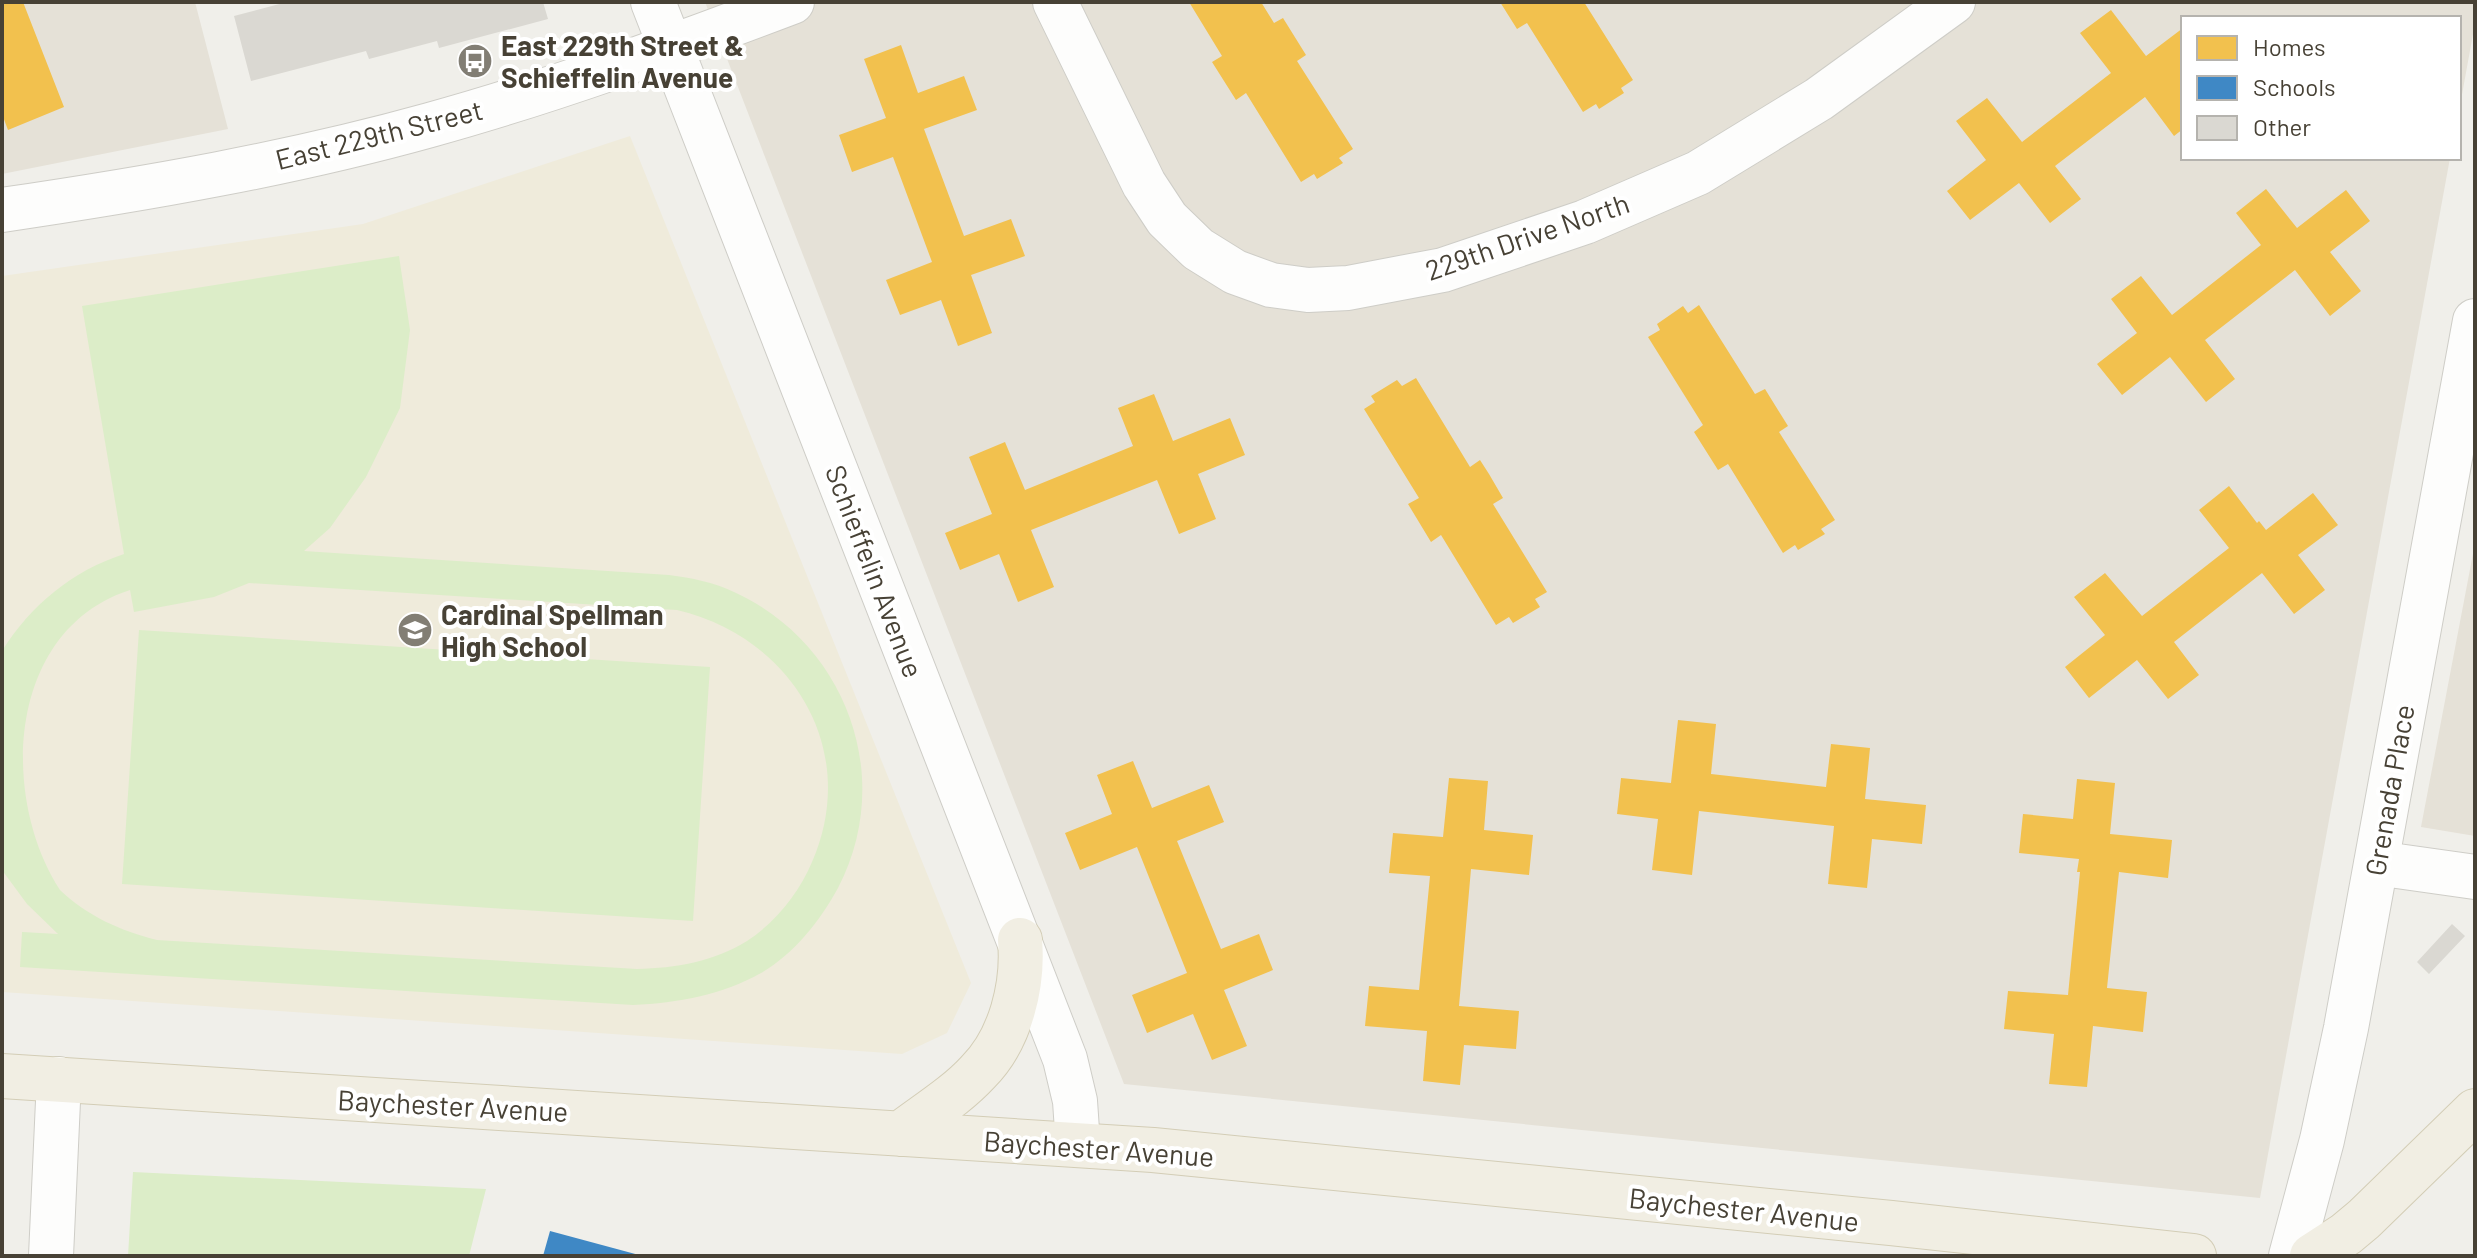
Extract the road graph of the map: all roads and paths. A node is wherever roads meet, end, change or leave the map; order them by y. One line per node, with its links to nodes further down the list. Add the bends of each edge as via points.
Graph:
1 (653, 2): 5 (street, Schieffelin Avenue)
2 (792, 2): 5 (street, East 229th Street)
3 (1055, 2): 4 (street, 229th Drive North, via 1144,184 1167,219 1198,249 1235,272 1271,285 1308,290 1443,270 1585,222 1698,173 1819,99)
4 (1953, 2)
5 (671, 47): 6 (street, East 229th Street, via 429,125 269,162); 11 (street, Schieffelin Avenue)
6 (2, 210)
7 (2475, 321): 8 (street, Grenada Place)
8 (2460, 474): 9 (street, Grenada Place)
9 (2376, 863): 10 (street); 19 (street, Grenada Place, via 2322,1140)
10 (2475, 877)
11 (1020, 940): 15 (main road, via 1022,965 1012,1011 990,1058 970,1081); 16 (street, Schieffelin Avenue, via 1070,1073)
12 (2, 1076): 13 (main road, Baychester Avenue)
13 (59, 1079): 15 (main road, Baychester Avenue); 17 (street)
14 (2475, 1111): 20 (main road, via 2364,1219)
15 (900, 1134): 16 (main road, Baychester Avenue)
16 (1078, 1145): 18 (main road, Baychester Avenue)
17 (51, 1256)
18 (2194, 1256)
19 (2291, 1256)
20 (2312, 1256)

